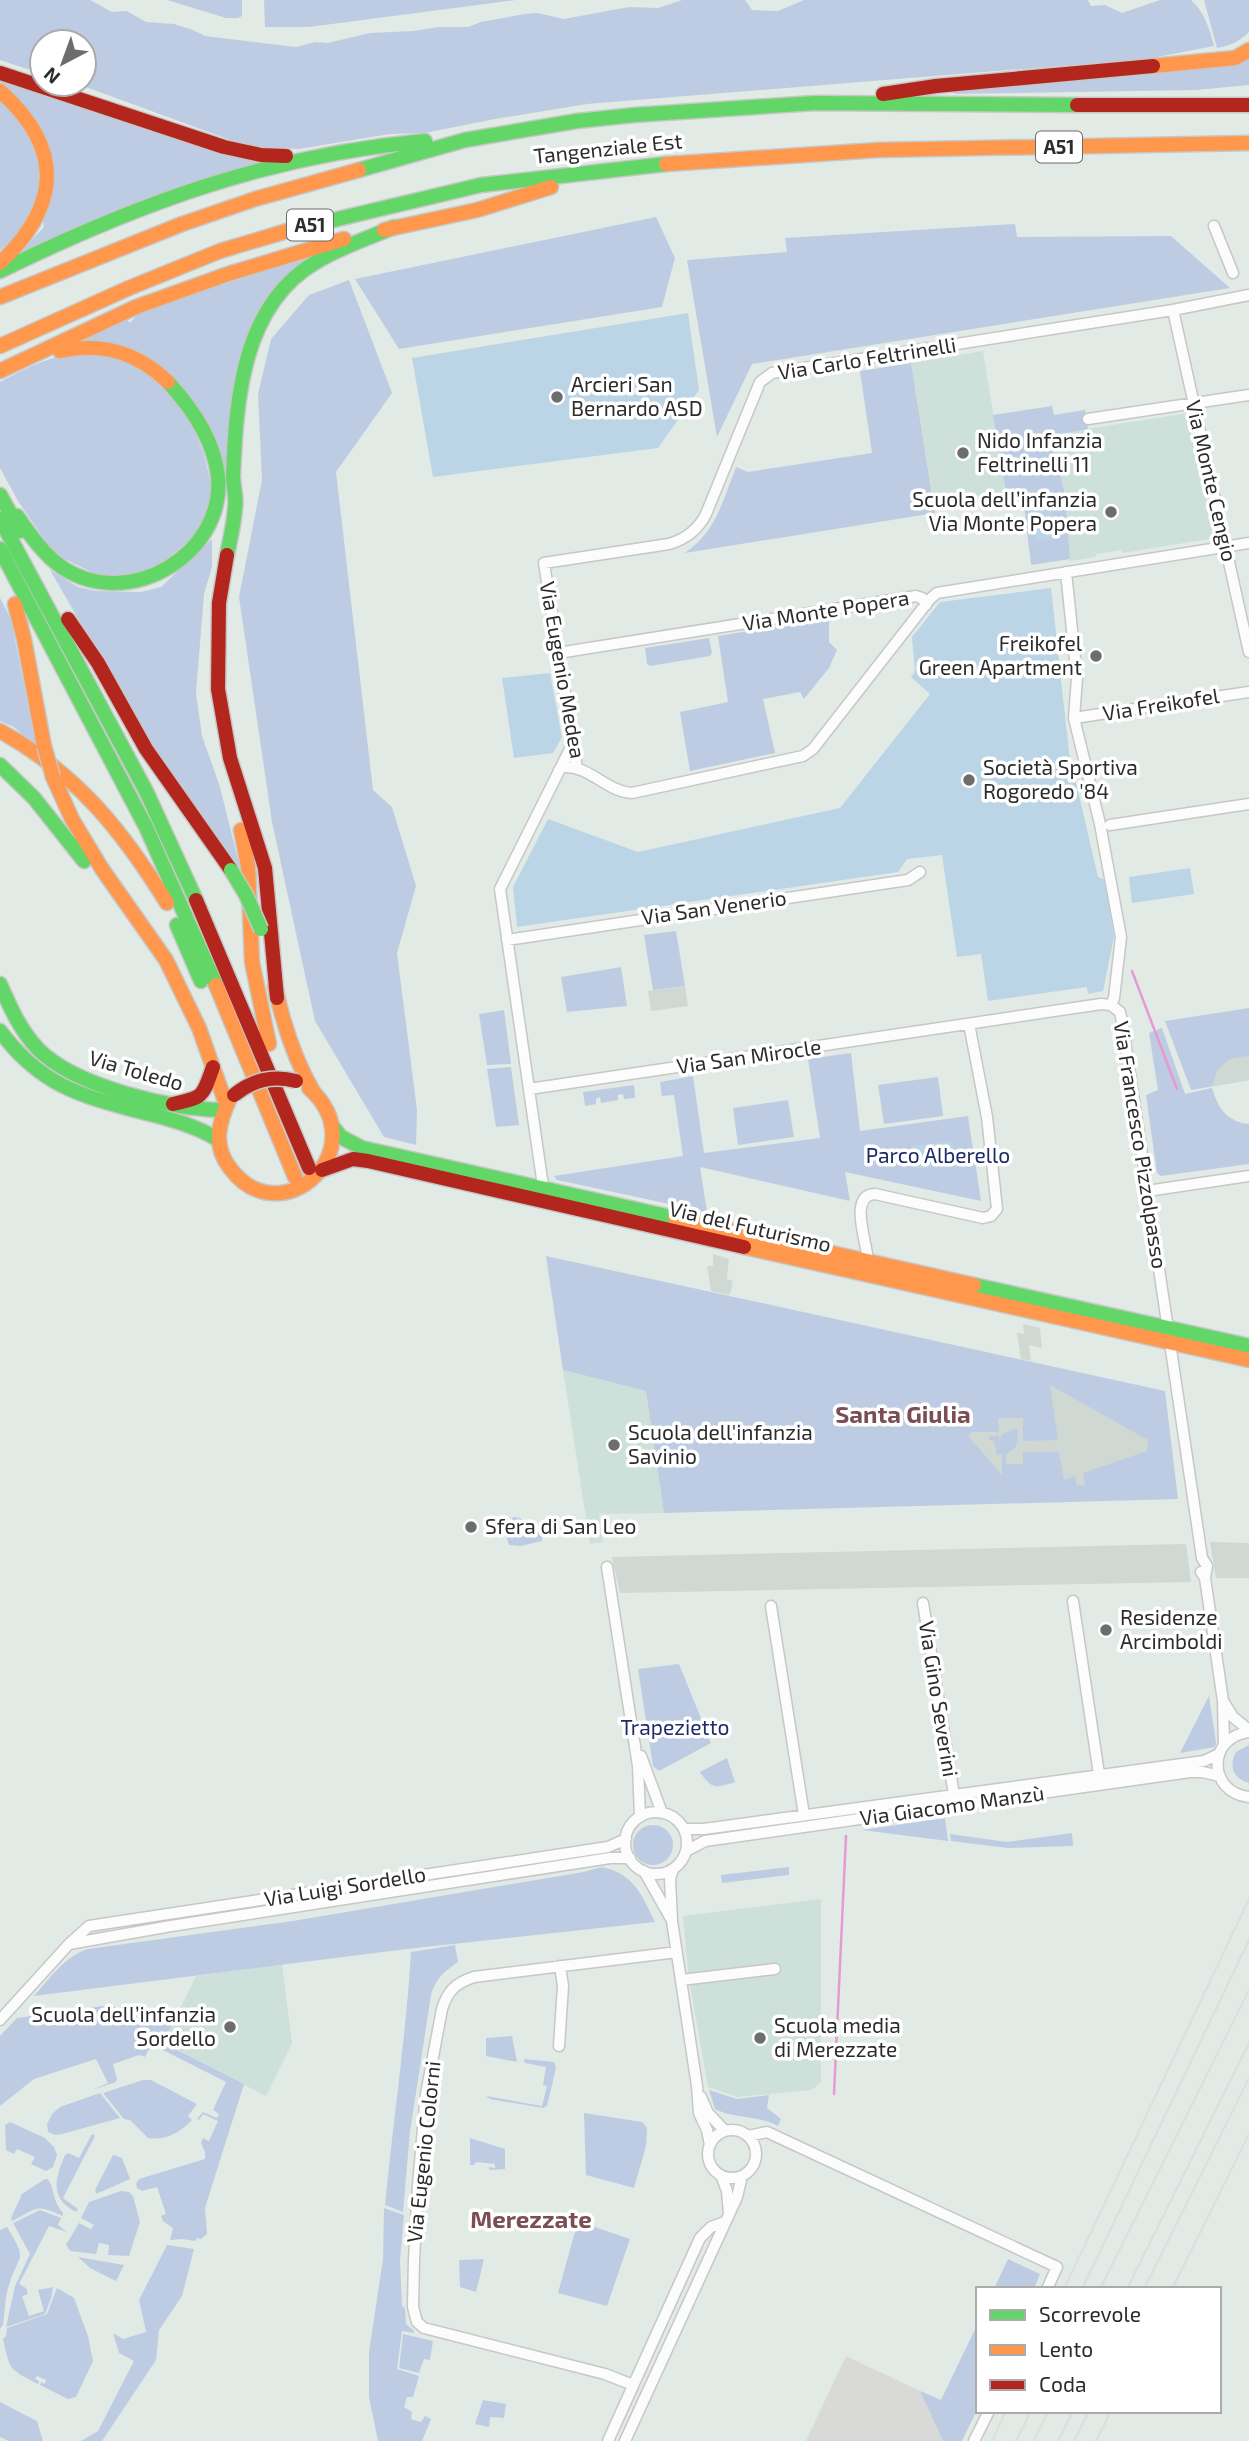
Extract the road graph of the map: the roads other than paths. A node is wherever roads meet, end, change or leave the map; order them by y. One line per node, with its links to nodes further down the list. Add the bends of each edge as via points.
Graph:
1 (1249, 50): 4 (main road, via 1235,58 1213,61 936,86)
2 (0, 71): 8 (main road, via 224,147)
3 (0, 91): 12 (main road, via 30,119 41,140 47,175 35,224)
4 (815, 103): 5 (main road, Tangenziale Est / A51); 6 (main road, Tangenziale Est / A51, via 577,121)
5 (1246, 104)
6 (465, 140): 8 (main road, via 387,144); 16 (main road, Tangenziale Est / A51, via 256,199)
7 (1246, 144): 9 (main road, Tangenziale Est / A51, via 878,150)
8 (305, 157): 13 (main road, via 150,205)
9 (637, 166): 11 (main road); 18 (main road, Tangenziale Est / A51, via 481,185 268,235 129,288)
10 (1214, 226): 14 (street)
11 (394, 227): 19 (main road, via 310,248 136,307); 23 (main road, via 315,262 262,317 242,375)
12 (0, 262)
13 (0, 271)
14 (1233, 273)
15 (1249, 295): 17 (street, Via Carlo Feltrinelli)
16 (0, 297)
17 (1173, 310): 21 (street, Via Monte Cengio); 29 (street, Via Carlo Feltrinelli, via 772,373 760,382 706,514 695,530 669,544)
18 (0, 346)
19 (0, 372): 24 (main road, via 78,347 101,346 138,358 174,387 195,418 215,460 218,489 211,519 189,554 166,572 125,583 97,582 60,565 32,538)
20 (1249, 395): 21 (street)
21 (1194, 404): 22 (street); 27 (street, Via Monte Cengio)
22 (1088, 419)
23 (233, 480): 51 (main road, via 236,505 219,603 218,689 230,758 265,867); 55 (main road, via 208,619 207,691 214,741 246,853 251,962)
24 (0, 494): 34 (main road)
25 (0, 519): 61 (main road, via 152,803)
26 (1249, 543): 27 (street, Via Monte Popera)
27 (1225, 547): 30 (street, Via Monte Popera); 36 (street, Via Monte Cengio)
28 (0, 549): 64 (main road, via 146,827)
29 (544, 563): 35 (street, Via Eugenio Medea)
30 (1066, 572): 33 (street, Via Monte Popera, via 939,592); 38 (street, Via Francesco Pizzolpasso, via 1077,678)
31 (0, 574): 32 (main road)
32 (15, 604): 47 (main road, via 114,791); 48 (main road, bridge, via 29,654 37,723 62,800)
33 (926, 604): 35 (street, Via Monte Popera, via 916,596); 42 (street, Via Eugenio Medea, via 803,756 632,793)
34 (68, 619): 51 (main road, bridge, via 146,748 251,905 269,955); 55 (main road, via 177,830)
35 (558, 653): 40 (street, Via Eugenio Medea)
36 (1249, 653)
37 (1249, 692): 38 (street, Via Freikofel)
38 (1074, 718): 52 (street, Via Francesco Pizzolpasso, via 1121,937)
39 (0, 731): 47 (main road, via 58,768 94,802 145,865)
40 (573, 743): 42 (street, Via Eugenio Medea); 43 (street)
41 (0, 765): 48 (main road, via 55,821 95,876)
42 (577, 768): 43 (street)
43 (559, 770): 49 (street, via 501,884)
44 (1249, 804): 45 (street)
45 (1110, 825)
46 (920, 872): 49 (street, Via San Venerio, via 908,880)
47 (167, 903): 64 (main road, via 260,1120)
48 (143, 927): 56 (main road, via 177,981)
49 (506, 940): 57 (street)
50 (0, 984): 60 (main road, Via Toledo, via 13,1018 47,1059 83,1079)
51 (277, 998): 58 (main road, via 291,1052)
52 (1111, 1005): 53 (street, Via San Mirocle); 69 (street, Via Francesco Pizzolpasso, via 1122,1020)
53 (969, 1024): 57 (street, Via San Mirocle); 71 (street, via 987,1117 997,1209 983,1218 869,1194 860,1206)
54 (0, 1031): 63 (main road, Via Toledo, via 20,1057 50,1081 89,1099 174,1121)
55 (269, 1044): 61 (main road, via 289,1097)
56 (214, 1067): 59 (main road); 60 (main road, via 203,1094)
57 (529, 1089): 68 (street)
58 (314, 1093): 59 (main road, bridge, via 296,1081 266,1078 245,1085); 62 (main road, via 328,1111)
59 (228, 1103): 60 (main road, Via Toledo, via 204,1110); 63 (main road)
60 (173, 1104)
61 (289, 1119): 65 (main road)
62 (332, 1126): 65 (main road, via 331,1152); 68 (main road, Via del Futurismo, via 341,1137 362,1148)
63 (217, 1139): 65 (main road, Via del Futurismo, via 226,1166 240,1181 264,1192 285,1192 306,1184)
64 (287, 1157): 67 (main road)
65 (317, 1170): 70 (main road, Via del Futurismo, via 353,1159 368,1161)
66 (1249, 1175): 69 (street)
67 (295, 1177)
68 (543, 1187): 70 (street); 71 (main road, Via del Futurismo)
69 (1147, 1191): 72 (street, Via Francesco Pizzolpasso)
70 (546, 1203): 72 (main road, Via del Futurismo)
71 (868, 1261): 72 (main road, Via del Futurismo)
72 (1170, 1335): 73 (main road); 74 (main road); 79 (street, Via Francesco Pizzolpasso, via 1202,1558 1207,1566)
73 (1249, 1346)
74 (1249, 1360)
75 (607, 1567): 81 (street)
76 (1073, 1601): 83 (street)
77 (922, 1604): 85 (street, Via Gino Severini)
78 (771, 1606): 88 (street)
79 (1223, 1701): 80 (street); 82 (street, Via Francesco Pizzolpasso)
80 (1249, 1731): 82 (street, Via Giacomo Manzù, via 1234,1736)
81 (632, 1734): 87 (street); 89 (street)
82 (1221, 1750): 83 (street, Via Giacomo Manzù, via 1204,1761); 84 (street, Via Francesco Pizzolpasso)
83 (1100, 1774): 85 (street, Via Giacomo Manzù)
84 (1220, 1776): 86 (street, via 1230,1790); 92 (street, Via Giacomo Manzù, via 1202,1772 1164,1776 705,1841)
85 (954, 1795): 88 (street, Via Giacomo Manzù)
86 (1249, 1797)
87 (662, 1813): 89 (street); 90 (street, via 675,1818)
88 (804, 1815): 90 (street, Via Giacomo Manzù)
89 (640, 1817): 91 (street)
90 (684, 1829): 92 (street)
91 (626, 1839): 93 (street); 97 (street, Via Luigi Sordello, via 608,1847 89,1926)
92 (686, 1852): 94 (street)
93 (630, 1858): 95 (street); 97 (street, Via Luigi Sordello)
94 (673, 1869): 95 (street); 96 (street)
95 (644, 1871): 96 (street)
96 (672, 1921): 98 (street)
97 (69, 1944): 102 (street, Via Luigi Sordello)
98 (677, 1952): 99 (street, Via Eugenio Colorni); 101 (street)
99 (560, 1966): 103 (street); 114 (street, Via Eugenio Colorni, via 474,1977 458,1983 446,1996 426,2094 414,2231 414,2315 424,2328 606,2374)
100 (775, 1969): 101 (street)
101 (681, 1980): 104 (street)
102 (0, 2020)
103 (559, 2046)
104 (697, 2086): 105 (street, via 708,2113); 108 (street, via 699,2113)
105 (725, 2131): 106 (street, via 737,2130); 108 (street)
106 (748, 2136): 107 (street, via 763,2132); 109 (street)
107 (783, 2140): 109 (street, via 771,2140); 113 (street, via 1057,2267)
108 (710, 2145): 110 (street, via 709,2161)
109 (756, 2154): 111 (street, via 753,2166)
110 (721, 2175): 111 (street); 112 (street, via 727,2191)
111 (742, 2176): 112 (street)
112 (727, 2218): 114 (street, via 700,2238); 117 (street)
113 (1048, 2287)
114 (633, 2385): 116 (street)
115 (988, 2413): 118 (street)
116 (608, 2441)
117 (625, 2441)
118 (974, 2441)

